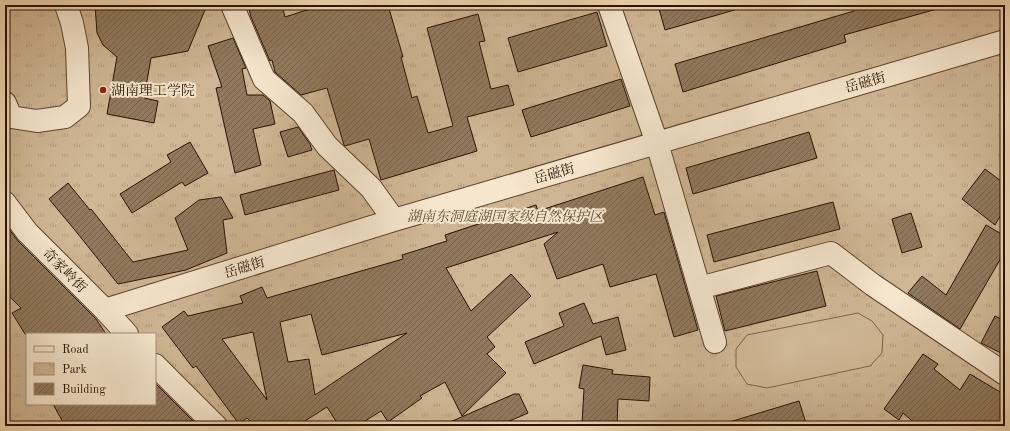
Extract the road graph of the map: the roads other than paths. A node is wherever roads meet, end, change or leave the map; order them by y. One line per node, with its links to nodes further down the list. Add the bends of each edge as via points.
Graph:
1 (66, 5): 5 (street, via 77,48 79,106 65,117 38,120 11,116)
2 (232, 5): 8 (street, via 264,79 303,113 327,146 371,188)
3 (609, 5): 6 (street)
4 (1005, 41): 6 (street, 岳磁街)
5 (5, 103)
6 (657, 143): 8 (street, 岳磁街); 9 (street)
7 (5, 204): 10 (street, 奇家岭街, via 27,232)
8 (394, 220): 10 (street, 岳磁街)
9 (699, 288): 12 (street); 14 (street, via 831,253 873,285)
10 (105, 310): 11 (street, 奇家岭街)
11 (126, 333)
12 (715, 342)
13 (156, 366): 15 (street)
14 (1005, 374)
15 (216, 426)

